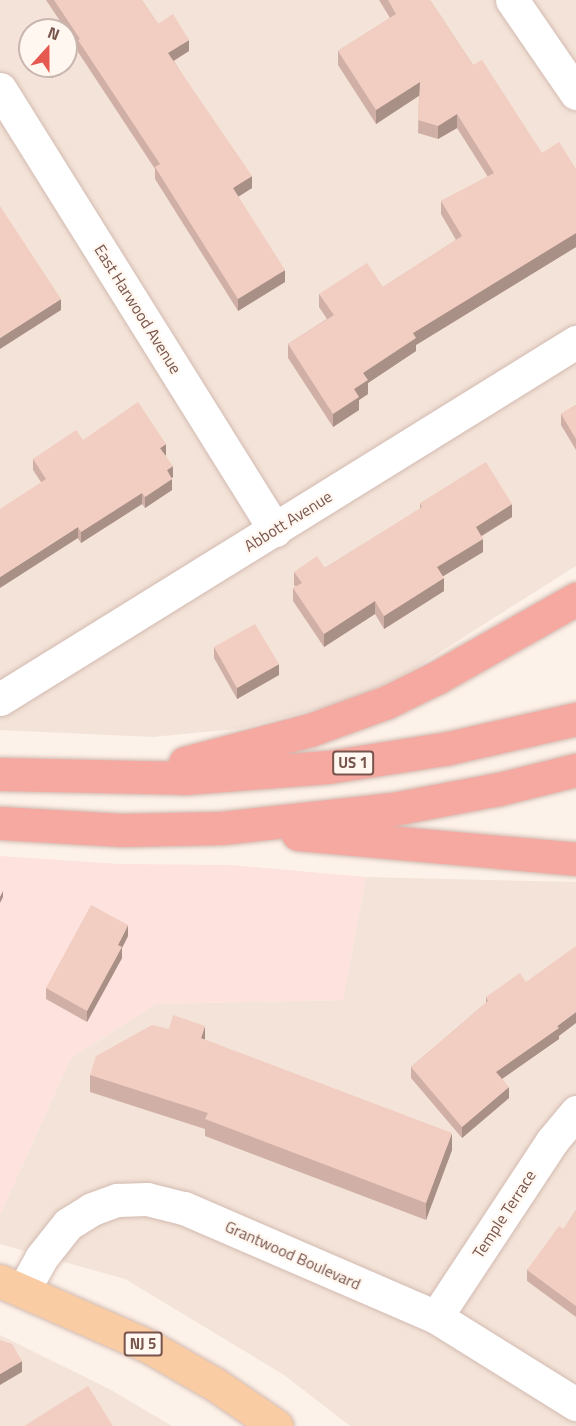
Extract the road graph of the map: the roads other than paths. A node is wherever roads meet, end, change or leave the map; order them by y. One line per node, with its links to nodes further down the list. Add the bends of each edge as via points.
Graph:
1 (512, 0): 3 (street)
2 (0, 88): 5 (street, East Harwood Avenue)
3 (576, 93)
4 (576, 342): 5 (street, Abbott Avenue)
5 (275, 530): 7 (street, Abbott Avenue)
6 (576, 599): 11 (highway, via 438,677 343,720)
7 (0, 699)
8 (576, 719): 11 (highway, US 1, via 449,748 348,764 212,777)
9 (576, 770): 13 (highway, via 393,809)
10 (0, 774): 11 (highway, US 1)
11 (127, 779)
12 (0, 824): 13 (highway, via 122,830)
13 (221, 828): 14 (highway)
14 (576, 859)
15 (576, 1112): 17 (street, Temple Terrace, via 552,1141)
16 (12, 1285): 17 (street, Grantwood Boulevard, via 68,1224 117,1200 147,1199 184,1208); 20 (main road, NJ 5, via 150,1347)
17 (436, 1317): 18 (street, Grantwood Boulevard)
18 (576, 1404)
19 (576, 1409): 21 (street)
20 (276, 1426)
21 (560, 1426)

